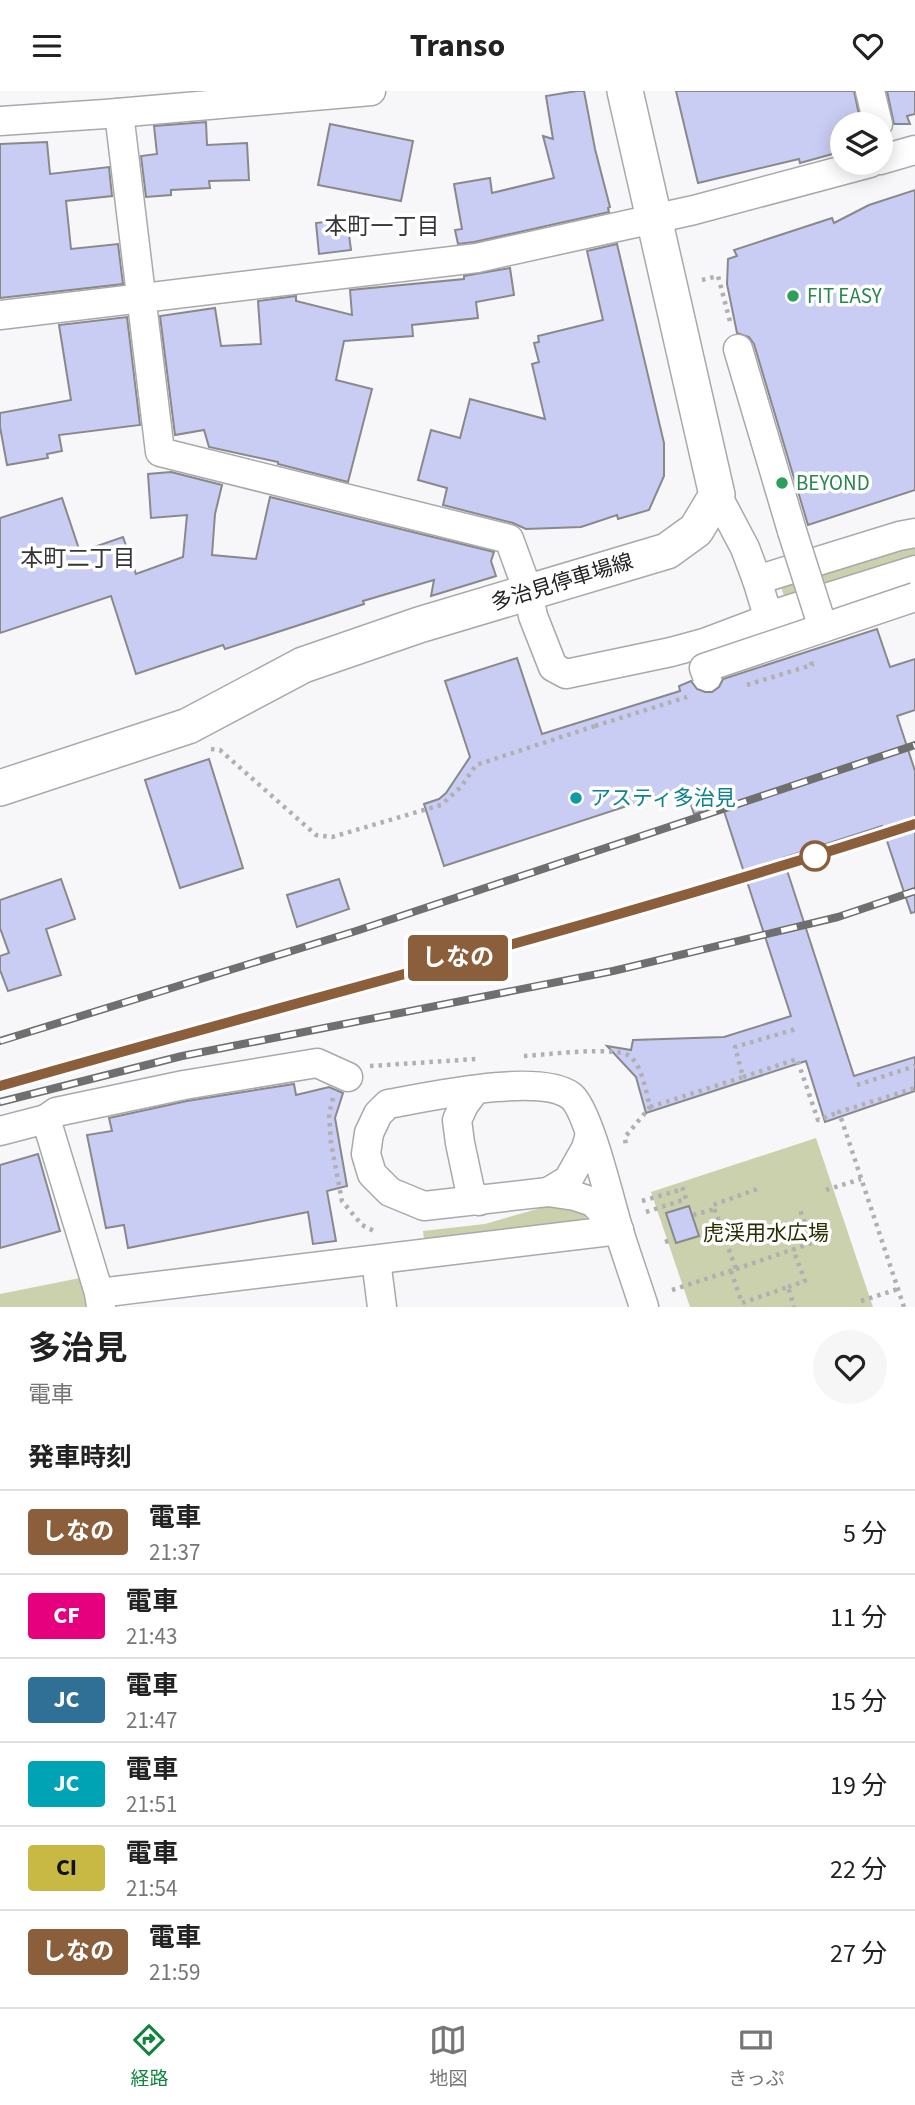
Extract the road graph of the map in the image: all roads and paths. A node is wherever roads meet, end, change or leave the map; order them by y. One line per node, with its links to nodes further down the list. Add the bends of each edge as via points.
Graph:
1 (371, 91): 4 (street)
2 (625, 91): 10 (main road)
3 (870, 91): 5 (street)
4 (111, 106): 6 (street); 12 (street)
5 (875, 112)
6 (0, 121)
7 (915, 151): 8 (street)
8 (893, 156)
9 (830, 173): 10 (street)
10 (654, 218): 12 (street, via 477,258); 15 (main road)
11 (702, 280): 14 (path, via 718,276)
12 (142, 297): 13 (street); 19 (street, via 160,452 509,539)
13 (0, 316)
14 (738, 349): 22 (street, bridge)
15 (717, 495): 18 (street); 19 (main road, 多治見停車場線, via 696,530 667,551)
16 (915, 533): 18 (street)
17 (915, 570): 21 (street)
18 (757, 580): 21 (street)
19 (528, 591): 21 (street, via 553,667 566,674 671,652 746,628); 26 (main road, 多治見停車場線, via 303,665 188,726)
20 (915, 597): 22 (street, bridge)
21 (768, 616)
22 (823, 628): 23 (street, bridge, via 704,668)
23 (707, 676)
24 (687, 697): 25 (path, via 476,765 441,806 332,837 316,835 220,750)
25 (207, 749)
26 (0, 788)
27 (796, 1029): 30 (path, via 735,1047)
28 (915, 1066): 31 (path)
29 (348, 1077): 36 (street, via 317,1063 184,1085 56,1112)
30 (743, 1077): 34 (path); 35 (path, via 797,1059 818,1120)
31 (857, 1085)
32 (915, 1088): 35 (path)
33 (475, 1090): 38 (street, via 539,1085 562,1091 573,1097); 45 (street, via 457,1120 470,1190); 45 (street, via 388,1104 369,1133 366,1154 372,1174 390,1192 424,1206)
34 (650, 1107)
35 (839, 1112): 39 (path)
36 (46, 1119): 37 (street); 62 (street)
37 (0, 1131)
38 (590, 1134): 44 (street, via 568,1180); 53 (street)
39 (861, 1179): 43 (path); 60 (path)
40 (681, 1183): 42 (path)
41 (760, 1188): 50 (path, via 713,1205)
42 (683, 1189): 46 (path); 47 (path, via 686,1199)
43 (826, 1190)
44 (548, 1192): 45 (street); 53 (street, via 593,1202)
45 (479, 1201)
46 (642, 1201)
47 (675, 1203): 49 (path); 51 (path)
48 (799, 1207): 56 (path, via 812,1243)
49 (677, 1209)
50 (715, 1209): 52 (path); 58 (path)
51 (646, 1212)
52 (692, 1215)
53 (619, 1230): 57 (street); 65 (street)
54 (674, 1239): 55 (path)
55 (665, 1242)
56 (793, 1249): 58 (path); 59 (path, via 805,1281)
57 (376, 1260): 62 (street); 64 (street)
58 (733, 1270): 59 (path, via 742,1303); 61 (path)
59 (788, 1287): 66 (path)
60 (898, 1289): 63 (path); 67 (path)
61 (672, 1290)
62 (100, 1300)
63 (861, 1301)
64 (382, 1307)
65 (644, 1307)
66 (794, 1307)
67 (904, 1307)

